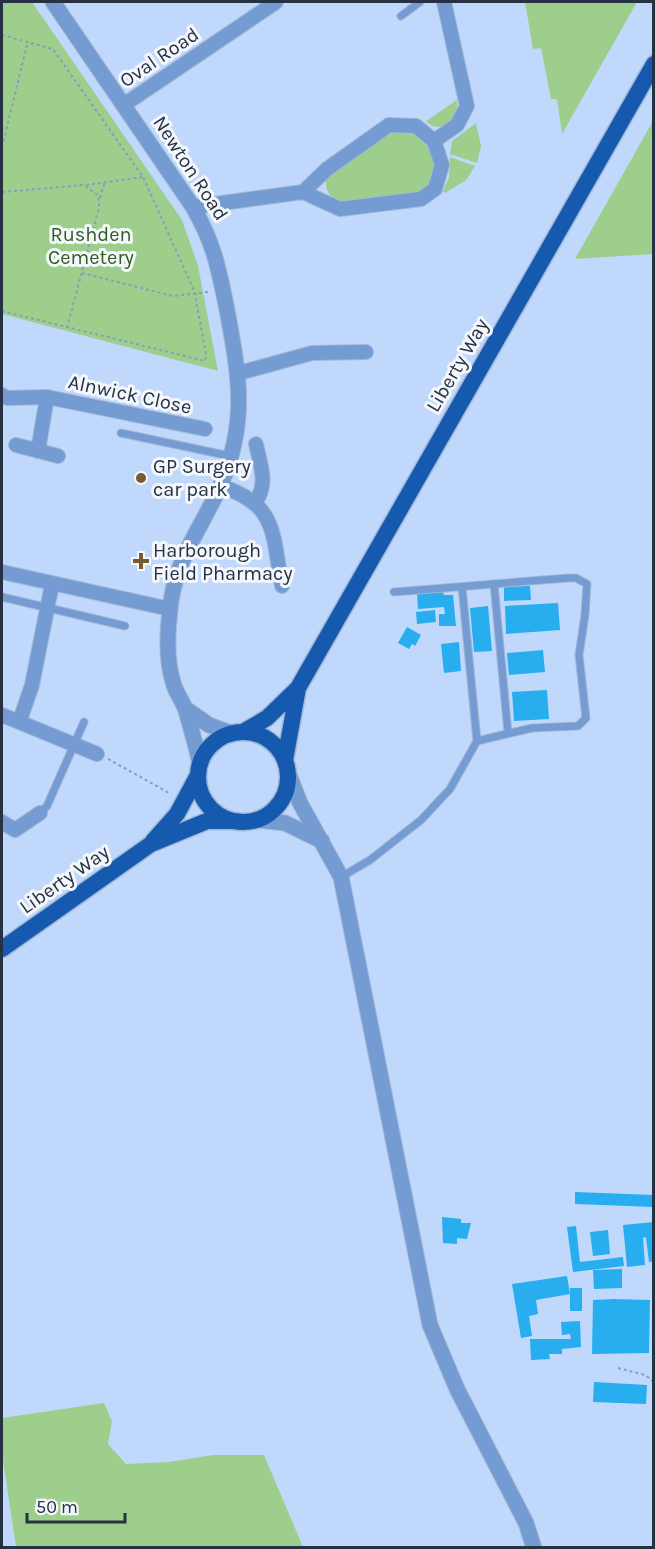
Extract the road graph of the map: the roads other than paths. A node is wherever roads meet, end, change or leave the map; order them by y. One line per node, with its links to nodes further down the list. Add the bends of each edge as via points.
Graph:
1 (53, 2): 7 (street, Newton Road)
2 (276, 2): 7 (street, Oval Road)
3 (420, 2): 5 (lane)
4 (444, 2): 8 (street, via 466,106 457,125)
5 (401, 16)
6 (654, 64): 33 (highway, Liberty Way)
7 (125, 105): 10 (street, Newton Road)
8 (434, 141): 9 (street, via 417,126 389,125 327,169); 9 (street, via 442,165 435,189 421,200 340,209)
9 (303, 192): 10 (street)
10 (193, 207): 12 (street, Newton Road, via 210,237)
11 (366, 352): 12 (street, via 312,353)
12 (239, 373): 20 (street, Newton Road)
13 (2, 395): 14 (street, Alnwick Close)
14 (47, 397): 15 (street, Alnwick Close); 18 (street, Alnwick Close)
15 (205, 429)
16 (121, 433): 20 (lane)
17 (16, 445): 18 (street)
18 (38, 451): 19 (street)
19 (58, 456)
20 (238, 458): 21 (street, Newton Road); 22 (street, via 258,451 264,483)
21 (220, 486): 22 (street, via 243,493); 31 (street, Newton Road, via 176,574)
22 (255, 502): 26 (street, via 270,525)
23 (2, 572): 24 (street)
24 (52, 584): 30 (street); 31 (street)
25 (494, 584): 27 (lane); 39 (lane); 39 (lane, via 576,578 587,584 588,590 579,655 586,718 578,726)
26 (282, 586)
27 (462, 586): 28 (lane); 40 (lane)
28 (394, 592)
29 (2, 597): 30 (lane)
30 (47, 607): 32 (lane); 36 (street, via 32,686)
31 (170, 609): 34 (street, Newton Road, via 168,657 173,684)
32 (124, 626)
33 (298, 688): 38 (highway, Liberty Way, via 267,718); 43 (highway, Liberty Way)
34 (186, 709): 38 (street, via 209,724); 44 (street, Newton Road)
35 (2, 715): 36 (street)
36 (20, 720): 41 (street)
37 (84, 722): 41 (lane)
38 (237, 732): 43 (highway, via 264,736 280,751); 44 (highway, via 211,745)
39 (508, 733): 40 (lane)
40 (477, 741): 51 (lane, via 450,789 422,820)
41 (74, 744): 42 (street); 45 (lane, via 47,806)
42 (97, 754)
43 (287, 766): 46 (highway, via 285,796); 49 (street, via 300,802)
44 (199, 769): 47 (highway, via 200,790 206,804); 50 (highway, Liberty Way, via 177,814)
45 (40, 813): 48 (street, via 15,830)
46 (258, 820): 47 (highway); 49 (street, via 285,823)
47 (231, 821): 50 (highway, Liberty Way, via 207,821)
48 (2, 822)
49 (322, 841): 51 (street)
50 (151, 844): 52 (highway, Liberty Way)
51 (341, 877): 53 (street, via 430,1325 457,1389 526,1523)
52 (2, 949)
53 (534, 1548)

